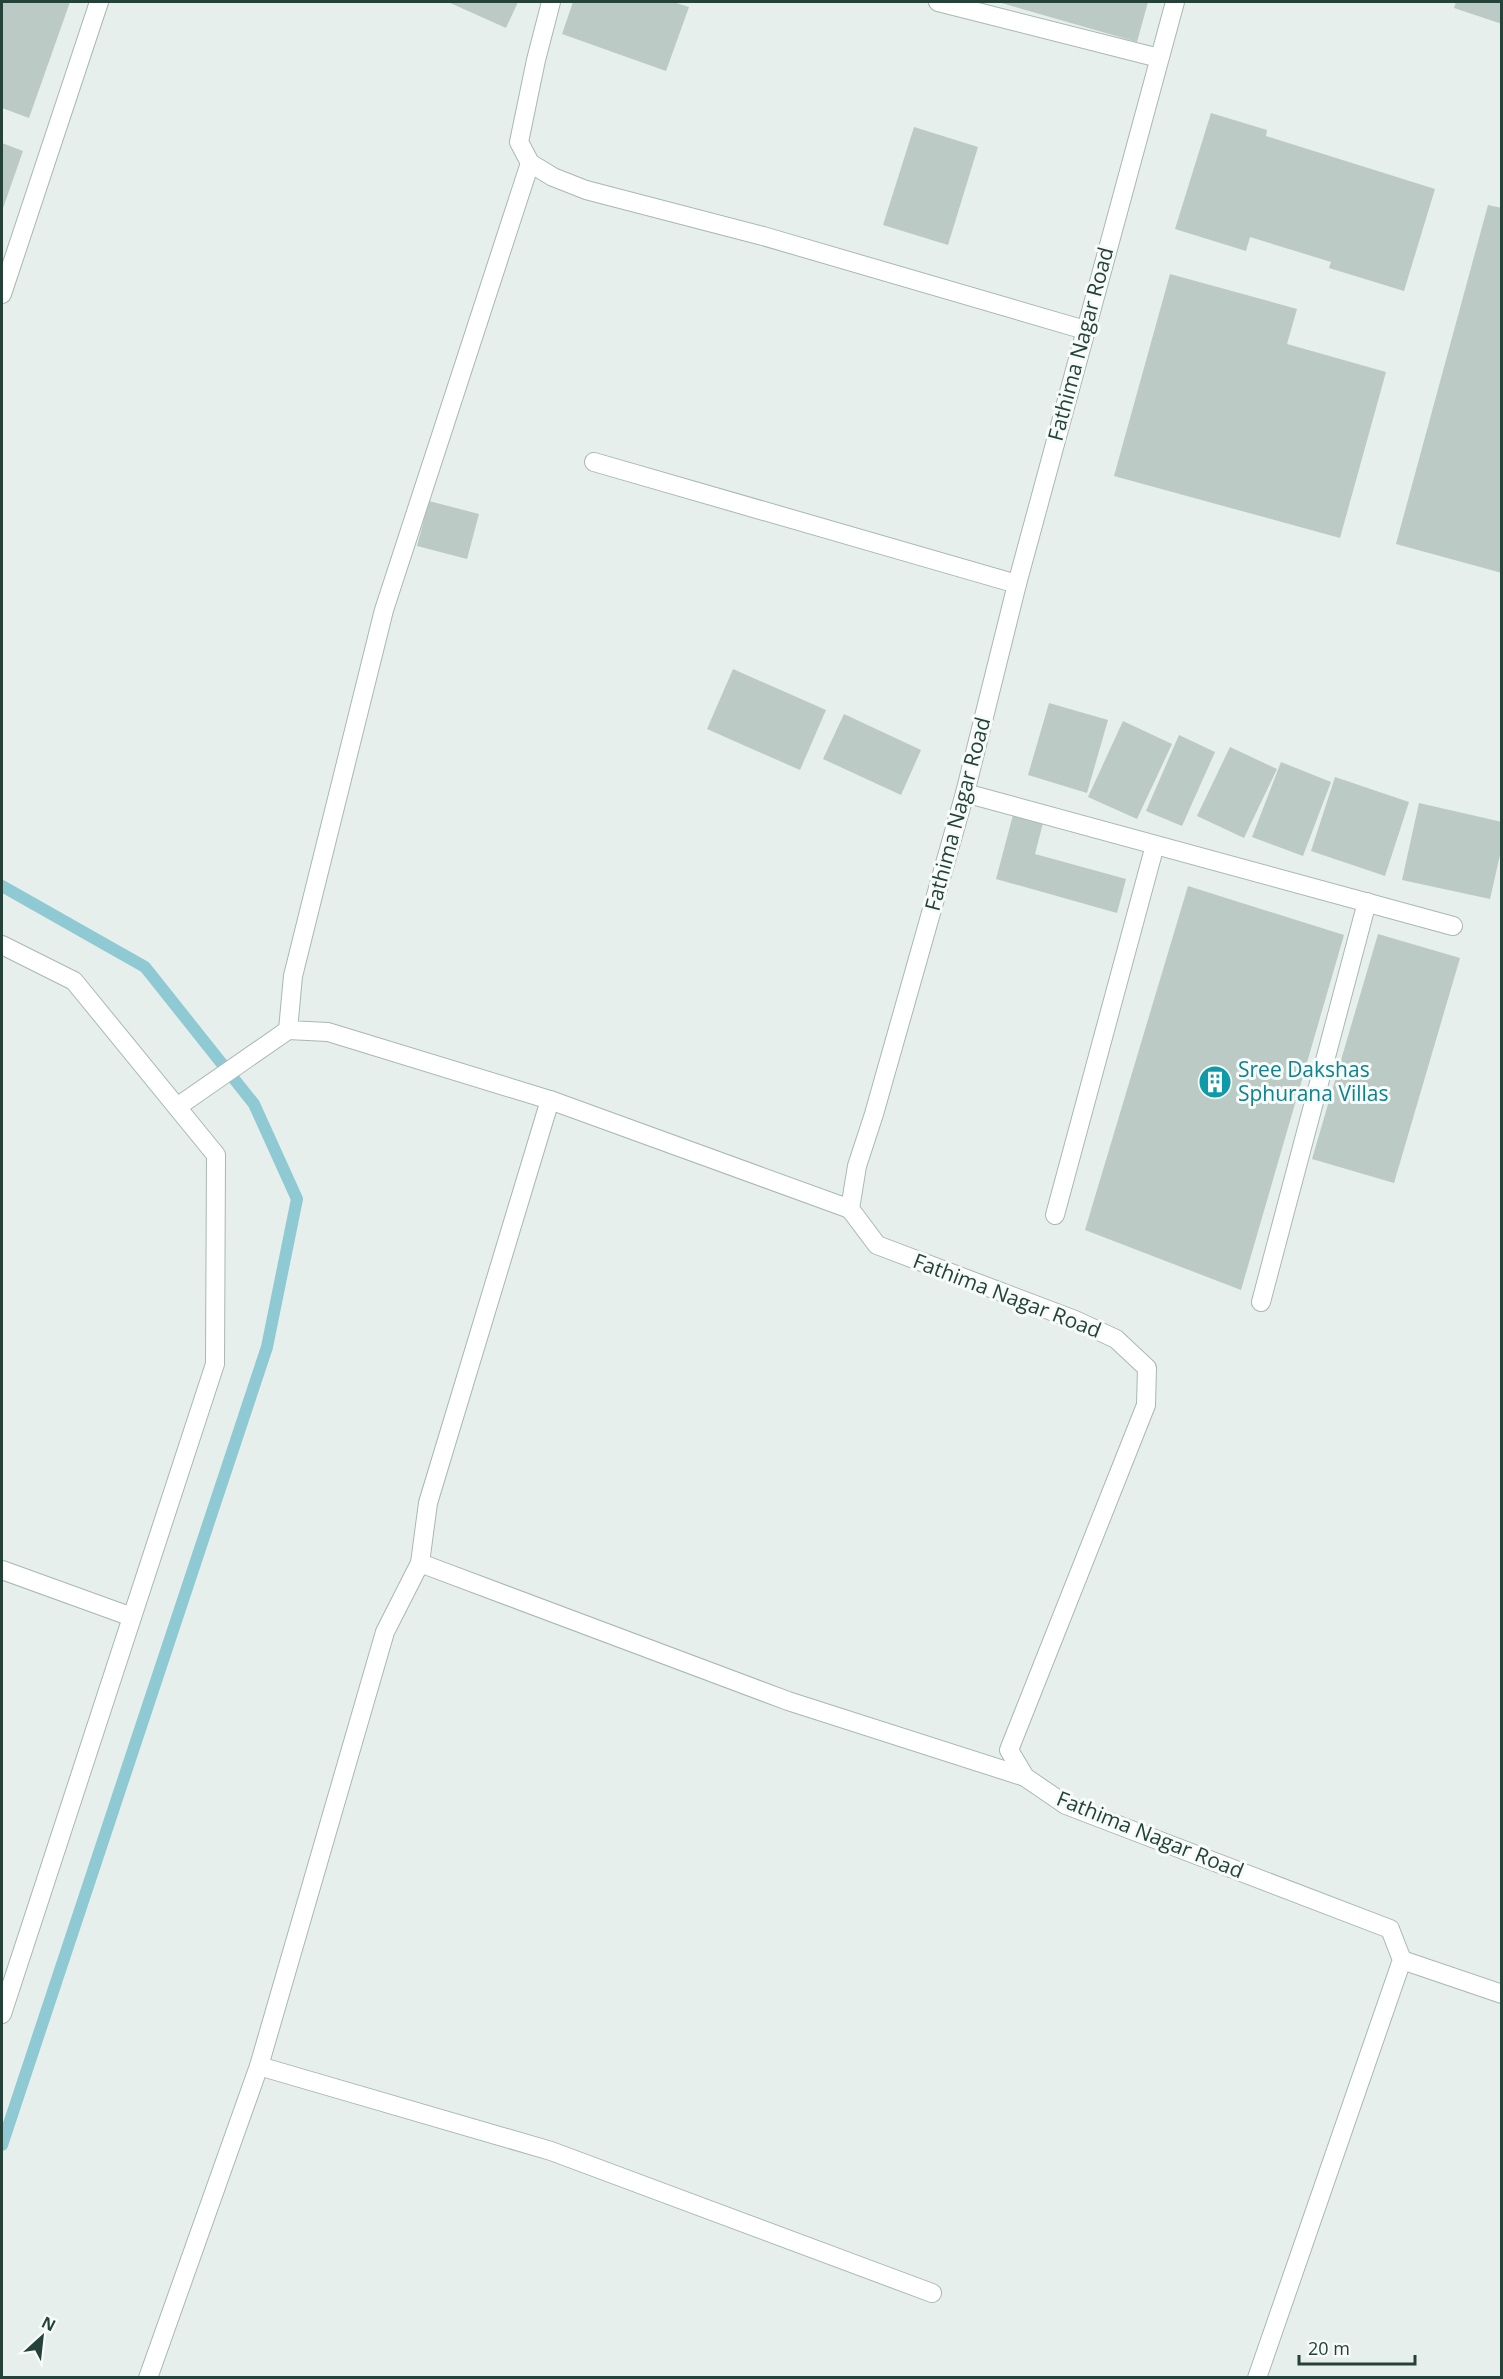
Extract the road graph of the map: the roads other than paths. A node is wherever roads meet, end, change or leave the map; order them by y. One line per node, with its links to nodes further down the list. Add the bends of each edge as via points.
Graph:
1 (99, 2): 7 (street)
2 (551, 2): 6 (street, via 519,142)
3 (938, 2): 5 (street)
4 (1174, 2): 5 (street, Fathima Nagar Road)
5 (1159, 58): 8 (street, Fathima Nagar Road)
6 (530, 163): 8 (street, via 586,190 763,236); 16 (street, via 384,610 293,976)
7 (2, 294)
8 (1085, 330): 10 (street, Fathima Nagar Road)
9 (594, 462): 10 (street)
10 (1017, 584): 11 (street, Fathima Nagar Road)
11 (965, 793): 12 (street); 19 (street, Fathima Nagar Road, via 857,1166)
12 (1155, 845): 13 (street); 20 (street)
13 (1367, 902): 14 (street); 21 (street)
14 (1454, 926)
15 (2, 945): 18 (street, via 74,981)
16 (286, 1031): 17 (street, via 328,1032); 18 (street)
17 (550, 1100): 19 (street); 22 (street, via 428,1503)
18 (178, 1106): 24 (street, via 216,1155 215,1364)
19 (850, 1209): 25 (street, Fathima Nagar Road, via 877,1245 1075,1320 1116,1339 1147,1368 1146,1405 1009,1750)
20 (1055, 1215)
21 (1261, 1302)
22 (420, 1563): 25 (street, via 788,1701); 29 (street, via 386,1632)
23 (2, 1570): 24 (street)
24 (132, 1617): 28 (street)
25 (1025, 1777): 26 (street, Fathima Nagar Road, via 1065,1805 1390,1929)
26 (1402, 1960): 27 (street); 32 (street)
27 (1502, 1994)
28 (2, 2014)
29 (259, 2066): 30 (street, via 551,2151); 31 (street)
30 (932, 2293)
31 (148, 2378)
32 (1257, 2378)

